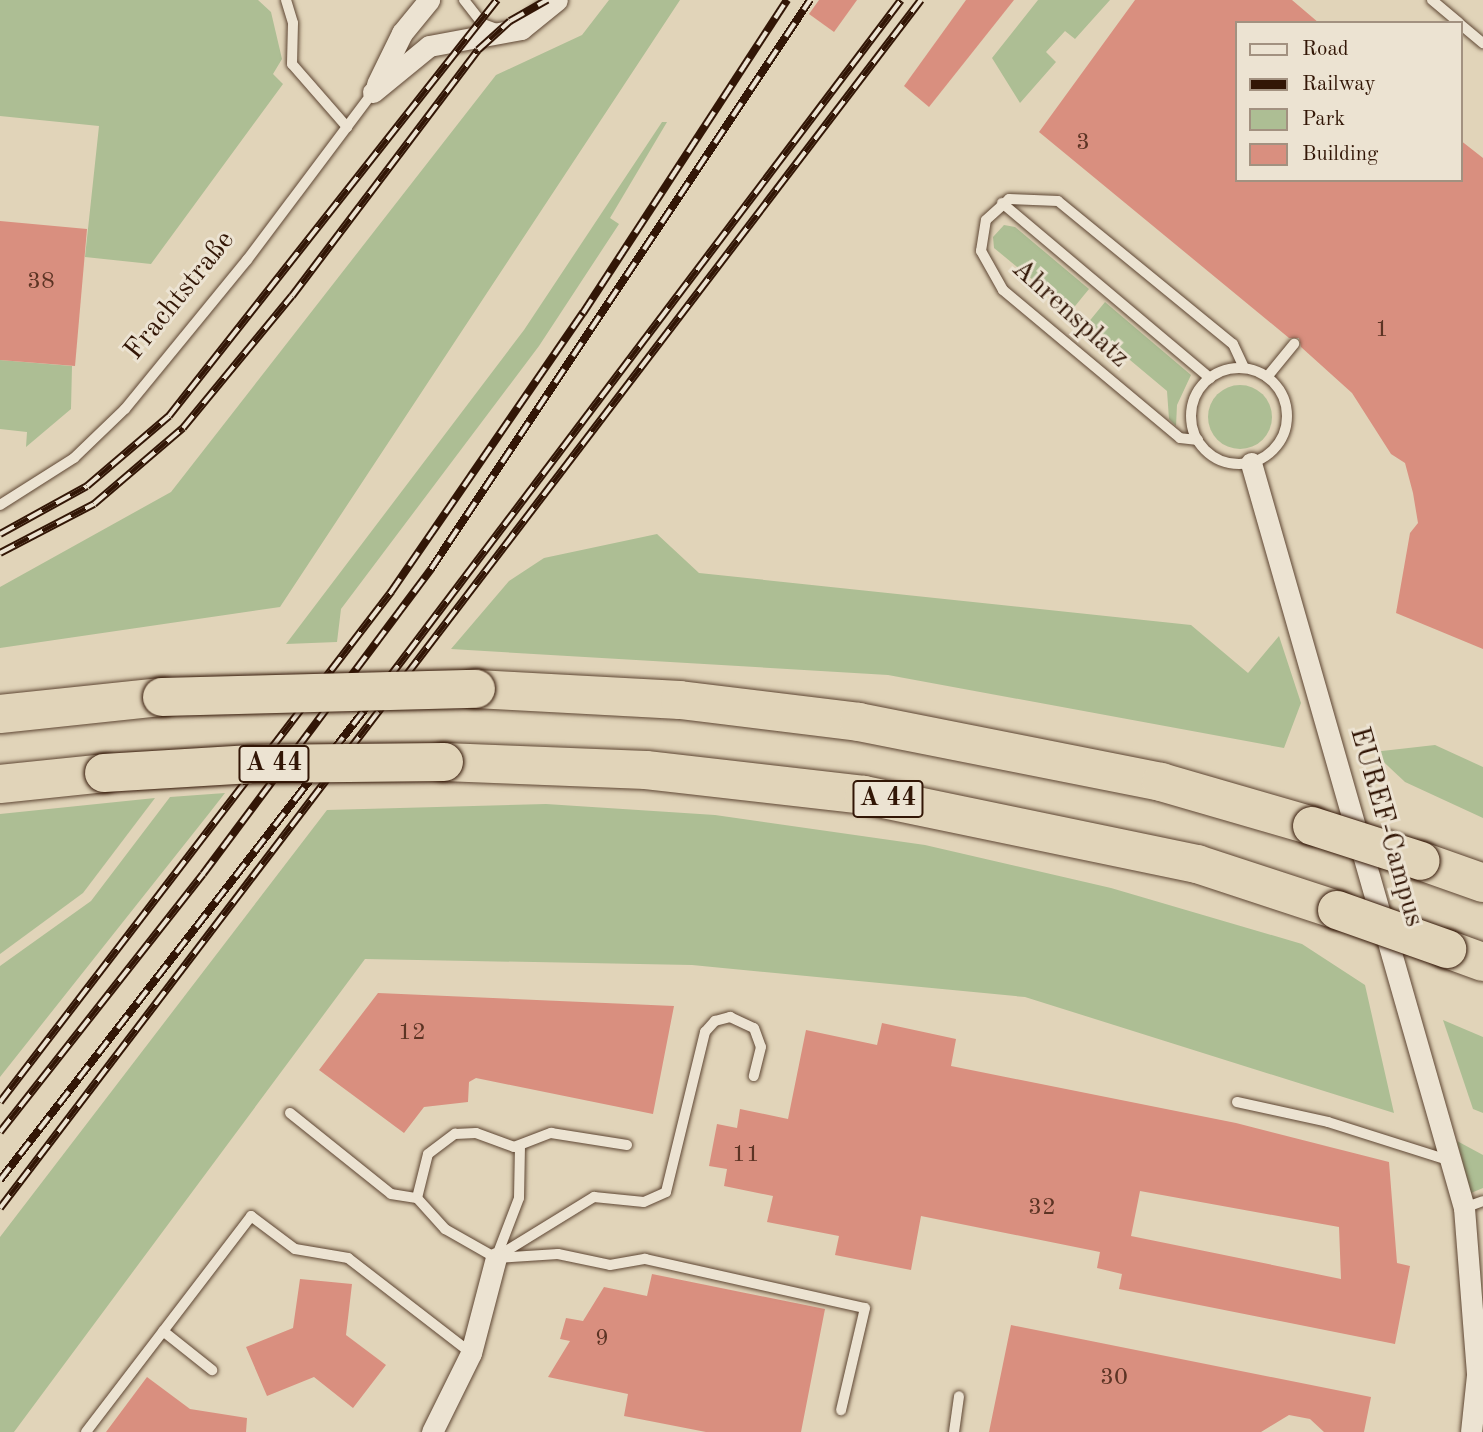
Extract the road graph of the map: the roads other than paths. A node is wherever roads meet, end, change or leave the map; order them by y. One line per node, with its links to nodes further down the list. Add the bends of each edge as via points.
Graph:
1 (286, 0): 11 (lane, via 293,23 292,64)
2 (429, 0): 10 (street, Frachtstraße, via 402,33)
3 (464, 0): 8 (lane, via 483,24)
4 (557, 0): 8 (street, Frachtstraße, via 531,25)
5 (1432, 0): 6 (lane)
6 (1458, 21)
7 (1462, 25): 9 (lane)
8 (508, 32): 10 (street, Frachtstraße, via 429,46)
9 (1483, 43)
10 (373, 92): 11 (lane, Frachtstraße)
11 (347, 127): 19 (lane, Frachtstraße, via 125,409 74,458)
12 (1002, 203): 14 (lane, via 1045,196 1068,206 1233,344); 16 (lane); 17 (lane, Ahrensplatz, via 986,220 981,242 985,262 1003,290 1180,438)
13 (1294, 344): 15 (lane)
14 (1244, 368): 15 (lane); 16 (lane)
15 (1267, 377): 18 (lane, via 1283,396 1287,421 1276,448)
16 (1210, 378): 17 (lane, via 1191,414)
17 (1198, 440): 18 (lane, via 1223,461)
18 (1251, 463): 29 (street, EUREF-Campus)
19 (0, 505)
20 (0, 714): 22 (highway, bridge, via 162,698 476,689 680,700 859,722 1161,782)
21 (0, 784): 23 (highway, A 44, bridge, via 252,764 444,762 646,770 864,795 1197,864)
22 (1483, 883)
23 (1483, 962)
24 (754, 1076): 32 (lane, via 761,1047 754,1028 730,1017 715,1021 705,1032 666,1192 644,1202 594,1198)
25 (1237, 1102): 29 (lane, via 1328,1122)
26 (290, 1113): 30 (lane, via 391,1194)
27 (627, 1145): 28 (lane, via 551,1133)
28 (520, 1148): 30 (lane, via 476,1133 446,1137 428,1154); 32 (lane, via 519,1198)
29 (1453, 1162): 31 (street, EUREF-Campus)
30 (417, 1198): 32 (lane, via 445,1229)
31 (1474, 1204): 36 (street, EUREF-Campus)
32 (496, 1258): 34 (street); 38 (lane, via 558,1254 610,1265 645,1259 865,1308)
33 (163, 1331): 34 (lane, via 251,1216 295,1249 348,1258); 35 (lane); 40 (lane)
34 (471, 1353): 41 (street)
35 (212, 1370)
36 (1480, 1371): 39 (street, EUREF-Campus)
37 (959, 1396): 42 (lane)
38 (841, 1410)
39 (1476, 1425)
40 (86, 1432)
41 (432, 1432)
42 (954, 1432)

